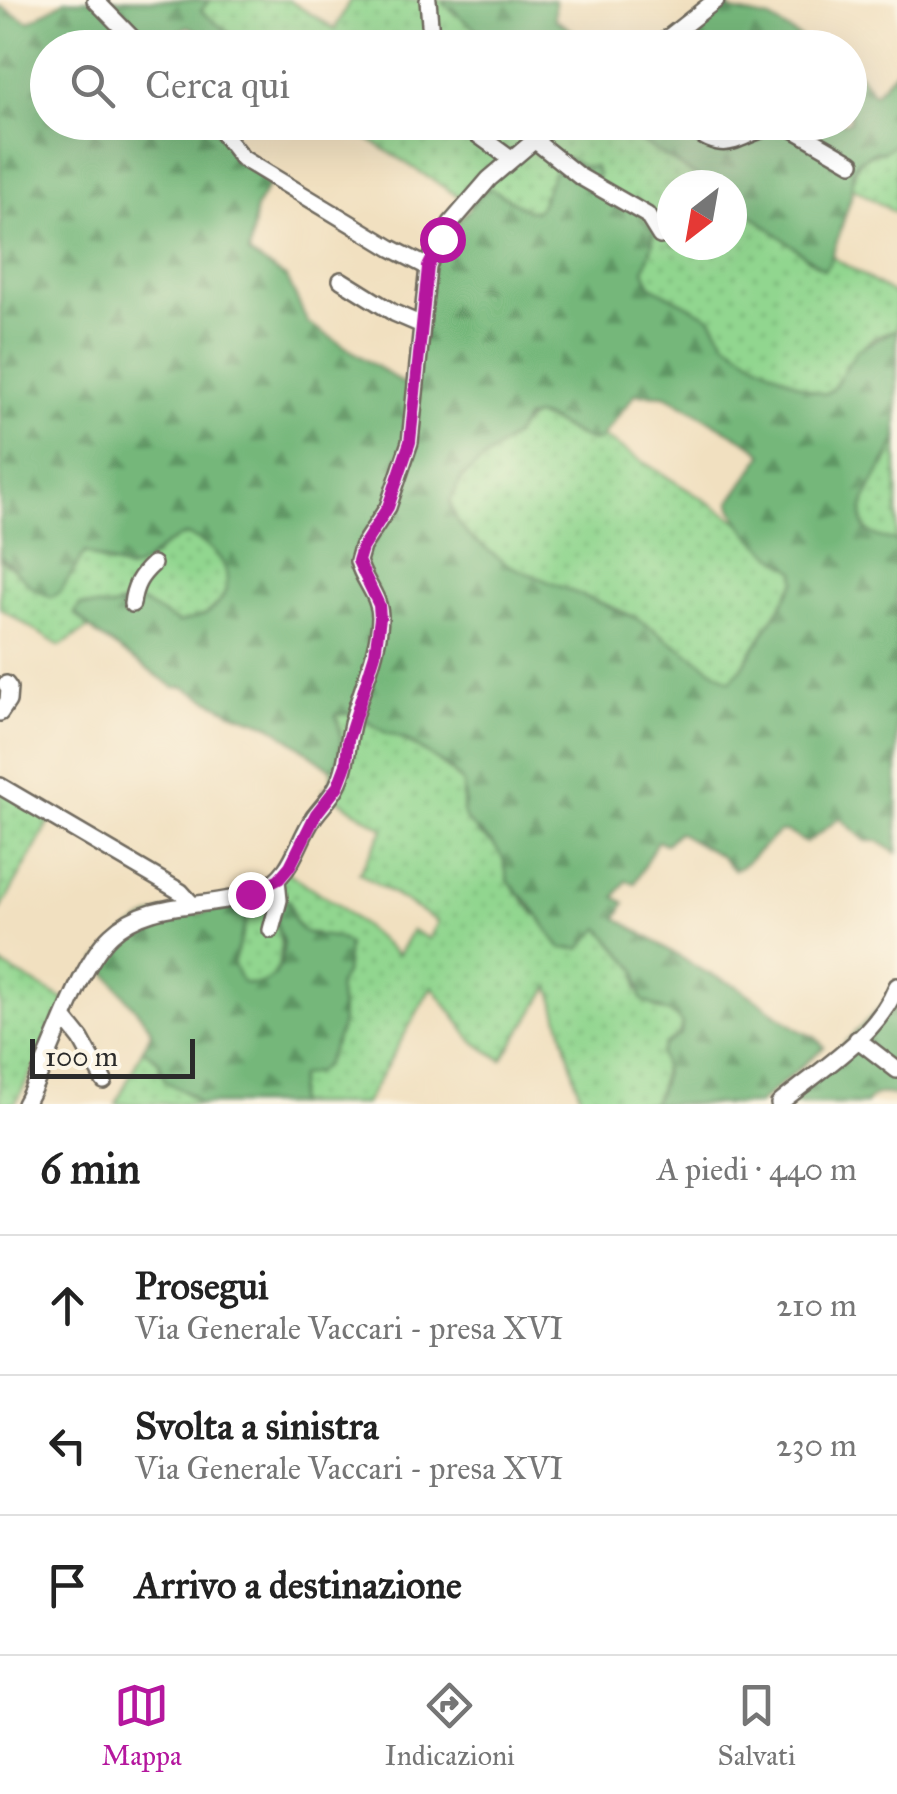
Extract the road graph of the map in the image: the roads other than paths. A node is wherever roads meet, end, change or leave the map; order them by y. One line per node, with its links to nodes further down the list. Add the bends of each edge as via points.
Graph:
1 (95, 0): 4 (street)
2 (428, 0): 5 (street)
3 (716, 0): 6 (street)
4 (124, 30)
5 (430, 30)
6 (678, 30)
7 (228, 140): 16 (street, via 242,158)
8 (485, 140): 13 (street)
9 (534, 140): 13 (street); 15 (street, via 579,176 647,214)
10 (714, 140): 11 (street)
11 (739, 140)
12 (812, 140): 14 (street)
13 (511, 159): 16 (street, via 459,214)
14 (852, 164)
15 (657, 231)
16 (428, 267): 18 (street)
17 (341, 280): 18 (street)
18 (422, 326): 24 (street, via 406,461 358,561 379,605 375,654 354,714 346,765)
19 (153, 564): 20 (street, via 133,591)
20 (132, 604)
21 (6, 684): 22 (street, via 8,701)
22 (0, 713)
23 (0, 786): 25 (street)
24 (277, 880): 25 (street, via 250,894); 26 (street)
25 (192, 904): 28 (street, via 145,914 110,936)
26 (271, 930)
27 (897, 986): 29 (street)
28 (65, 1019): 31 (street); 32 (street)
29 (857, 1039): 30 (street); 33 (street)
30 (897, 1070)
31 (104, 1081)
32 (24, 1104)
33 (779, 1104)

